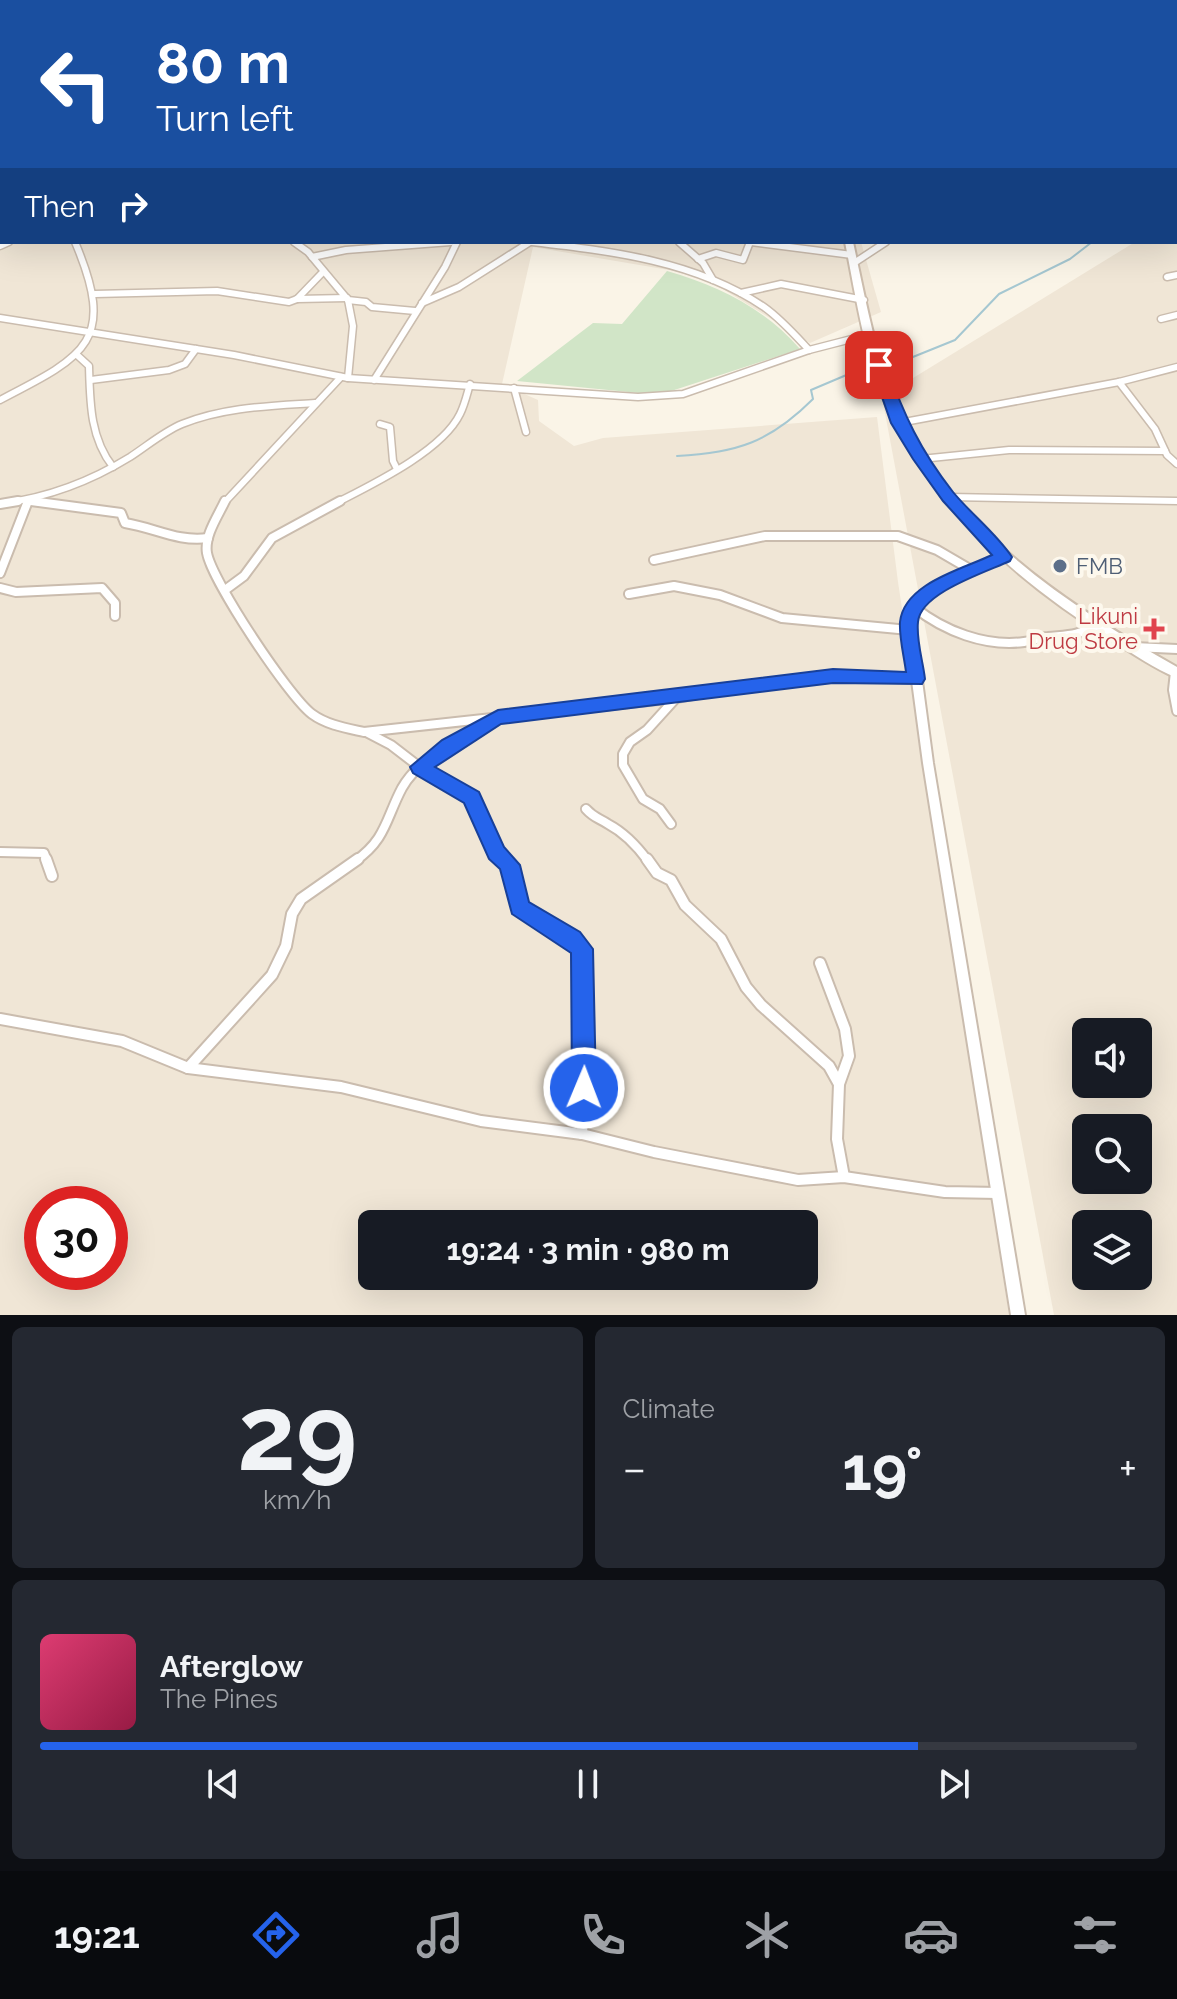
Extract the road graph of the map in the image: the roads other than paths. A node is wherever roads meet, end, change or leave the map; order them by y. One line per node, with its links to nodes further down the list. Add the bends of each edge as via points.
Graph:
1 (76, 244): 20 (street)
2 (296, 244): 12 (street)
3 (426, 244): 12 (street)
4 (453, 244): 24 (street)
5 (528, 244): 24 (street, via 459,287)
6 (550, 244): 18 (street, via 588,248)
7 (681, 244): 13 (street)
8 (750, 244): 13 (street, via 743,260 716,253)
9 (849, 244): 14 (main road)
10 (882, 244): 14 (street)
11 (785, 245): 14 (street)
12 (312, 257): 15 (street)
13 (698, 259): 18 (street)
14 (853, 259): 23 (main road)
15 (322, 273): 21 (street); 22 (street)
16 (1177, 275): 17 (street)
17 (1167, 277)
18 (713, 280): 19 (street)
19 (740, 293): 23 (street, via 781,284); 32 (street, via 778,318)
20 (95, 294): 21 (street, via 217,291); 29 (street)
21 (297, 299): 22 (street)
22 (348, 299): 25 (street); 35 (street, via 353,326)
23 (864, 300): 30 (main road)
24 (421, 303): 25 (street)
25 (415, 311): 37 (street)
26 (1177, 315): 28 (street)
27 (0, 318): 29 (street)
28 (1161, 319)
29 (91, 330): 31 (street); 33 (street)
30 (871, 334): 32 (street); 43 (main road)
31 (196, 349): 35 (street); 36 (street, via 185,364 169,370)
32 (809, 350): 40 (street, via 683,394 638,397)
33 (77, 355): 36 (street, via 89,366); 41 (street)
34 (1176, 368): 38 (street)
35 (344, 378): 37 (street); 42 (street)
36 (91, 380): 49 (street, via 90,412 101,452)
37 (374, 380): 39 (street)
38 (1119, 382): 43 (street); 46 (street)
39 (470, 384): 40 (street); 50 (street, via 453,426)
40 (514, 388): 45 (street)
41 (0, 400)
42 (315, 403): 49 (street, via 258,406 202,418 172,429); 55 (street, via 226,500)
43 (899, 423): 47 (main road)
44 (380, 424): 50 (street, via 390,427)
45 (526, 432)
46 (1165, 451): 47 (street, via 1009,450); 48 (street)
47 (921, 459): 51 (main road)
48 (1177, 464)
49 (113, 467): 52 (street)
50 (397, 469): 61 (street, via 272,538 244,576)
51 (949, 497): 53 (street); 56 (main road)
52 (28, 501): 54 (street); 55 (street, via 121,513 125,523 185,541); 59 (street)
53 (1177, 501)
54 (0, 504)
55 (208, 538): 61 (street, via 207,553)
56 (1004, 557): 58 (street); 65 (main road)
57 (654, 560): 58 (street, via 765,536 898,536)
58 (973, 571): 63 (street, via 931,591)
59 (0, 573)
60 (0, 588): 64 (street, via 102,588 115,603)
61 (225, 590): 74 (street, via 263,654 310,713)
62 (629, 594): 66 (street, via 674,586 720,595 782,618)
63 (914, 607): 65 (street, via 935,622 989,641 1069,637); 66 (street)
64 (115, 616)
65 (1095, 625): 67 (main road)
66 (909, 630): 70 (street)
67 (1131, 647): 68 (street); 69 (main road)
68 (1177, 649)
69 (1176, 672): 72 (street)
70 (916, 679): 71 (street, via 833,676); 86 (street)
71 (676, 698): 73 (street); 77 (street, via 623,754 623,765 643,799)
72 (1177, 711)
73 (498, 717): 74 (street); 75 (street)
74 (364, 732): 75 (street)
75 (420, 767): 82 (street, via 403,786 383,834 368,852 301,899 272,975); 84 (street, via 472,797 496,853 509,865 520,908 582,949)
76 (586, 809): 83 (street, via 635,843 657,873 671,880 685,905 721,939 746,987 829,1066)
77 (671, 824)
78 (0, 852): 79 (street, via 44,853)
79 (52, 876)
80 (820, 963): 83 (street, via 845,1029 849,1056)
81 (0, 1019): 82 (street, via 122,1041)
82 (188, 1068): 84 (street, via 341,1087 481,1121)
83 (839, 1084): 85 (street, via 837,1139)
84 (582, 1134): 85 (street, via 798,1180)
85 (844, 1177): 86 (street, via 945,1192)
86 (998, 1193): 87 (street)
87 (1018, 1315)

